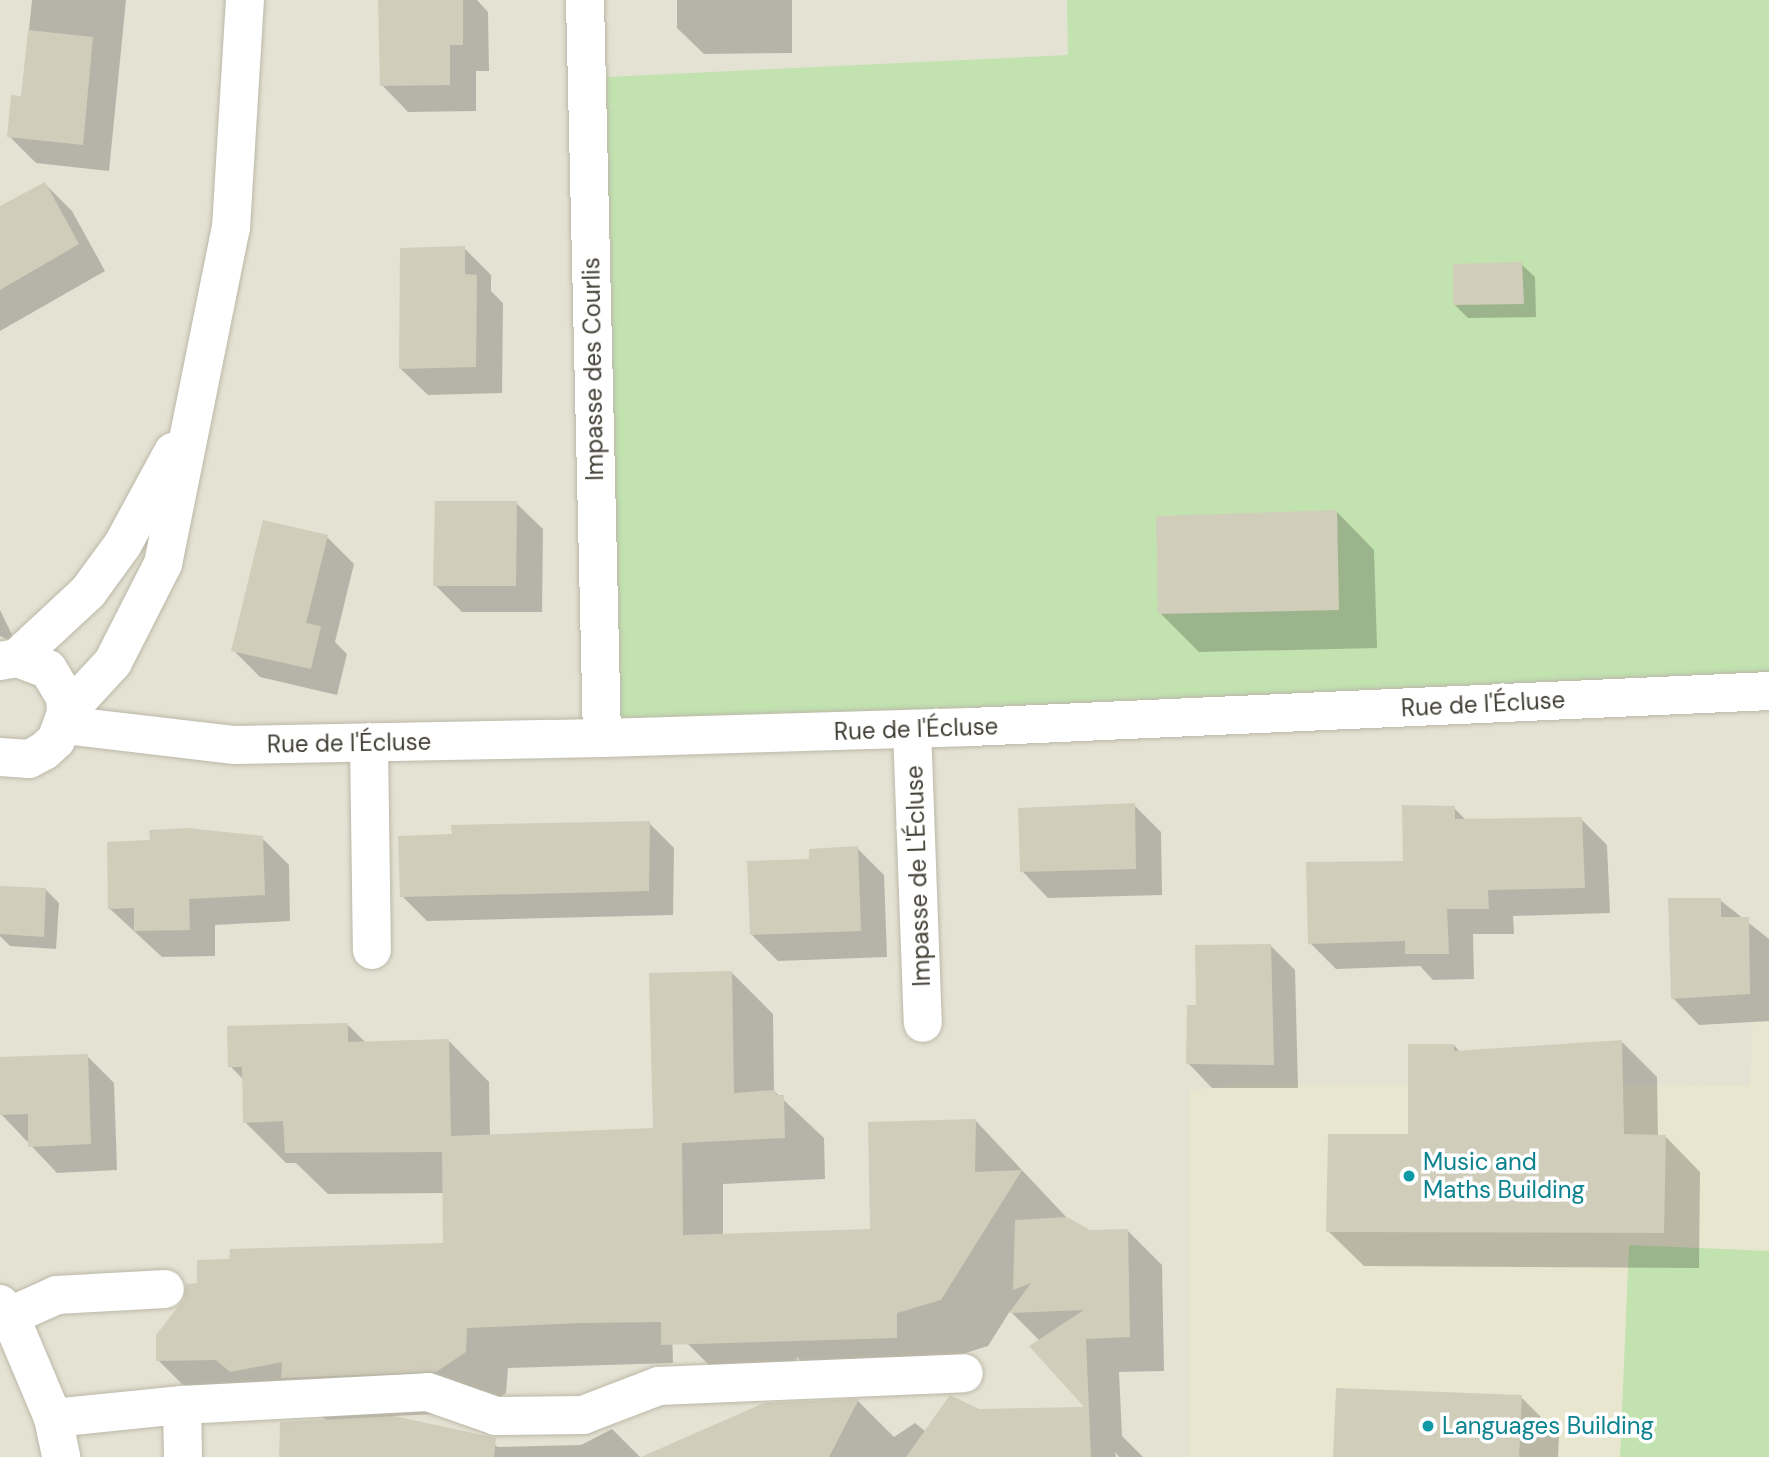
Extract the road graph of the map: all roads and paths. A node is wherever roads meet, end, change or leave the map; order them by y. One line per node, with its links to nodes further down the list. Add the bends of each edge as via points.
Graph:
1 (245, 0): 3 (street, via 232,228)
2 (584, 0): 8 (street, Impasse des Courlis)
3 (191, 419): 4 (street, via 123,544 88,592); 6 (street, via 163,564 113,662)
4 (9, 659): 6 (street, via 48,669 65,697)
5 (1769, 691): 7 (street, Rue de l'Écluse)
6 (65, 719): 9 (street, Rue de l'Écluse, via 235,745); 10 (street, via 44,751 29,759)
7 (912, 729): 8 (street, Rue de l'Écluse); 12 (street, Impasse de L'Écluse)
8 (602, 738): 9 (street, Rue de l'Écluse)
9 (369, 743): 11 (street)
10 (0, 757)
11 (372, 950)
12 (923, 1023)
13 (165, 1289): 14 (street, via 57,1295)
14 (5, 1310): 17 (street)
15 (964, 1373): 16 (street, via 659,1386 583,1415 496,1416 428,1392)
16 (182, 1405): 17 (street); 19 (street)
17 (53, 1418): 18 (street)
18 (61, 1457)
19 (183, 1457)

